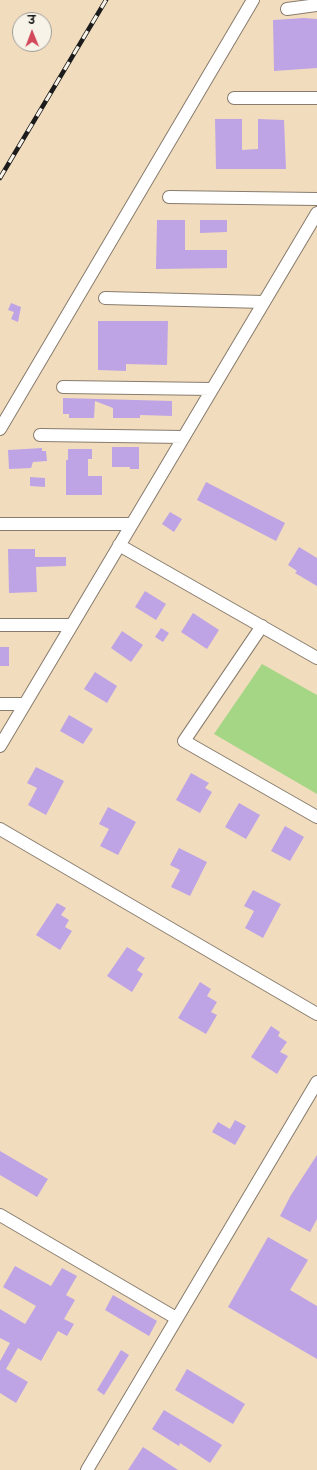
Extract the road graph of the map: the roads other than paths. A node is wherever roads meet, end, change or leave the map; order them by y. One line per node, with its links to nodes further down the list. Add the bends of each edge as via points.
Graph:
1 (253, 0): 13 (street)
2 (317, 5): 3 (street)
3 (286, 9)
4 (234, 98): 5 (street)
5 (317, 98)
6 (169, 197): 7 (street)
7 (317, 199)
8 (317, 213): 10 (street)
9 (105, 298): 10 (street)
10 (264, 302): 12 (street)
11 (62, 387): 12 (street)
12 (212, 389): 15 (street)
13 (0, 429)
14 (40, 435): 15 (street)
15 (184, 437): 17 (street)
16 (0, 524): 17 (street)
17 (132, 524): 18 (street)
18 (120, 545): 20 (street); 21 (street)
19 (0, 625): 20 (street)
20 (72, 625): 24 (street)
21 (262, 626): 22 (street); 26 (street, via 184,741)
22 (317, 658)
23 (0, 704): 24 (street)
24 (25, 704): 25 (street)
25 (0, 746)
26 (317, 817)
27 (0, 829): 28 (street)
28 (317, 1014)
29 (317, 1082): 31 (street)
30 (0, 1215): 31 (street)
31 (176, 1318): 32 (street)
32 (87, 1470)

